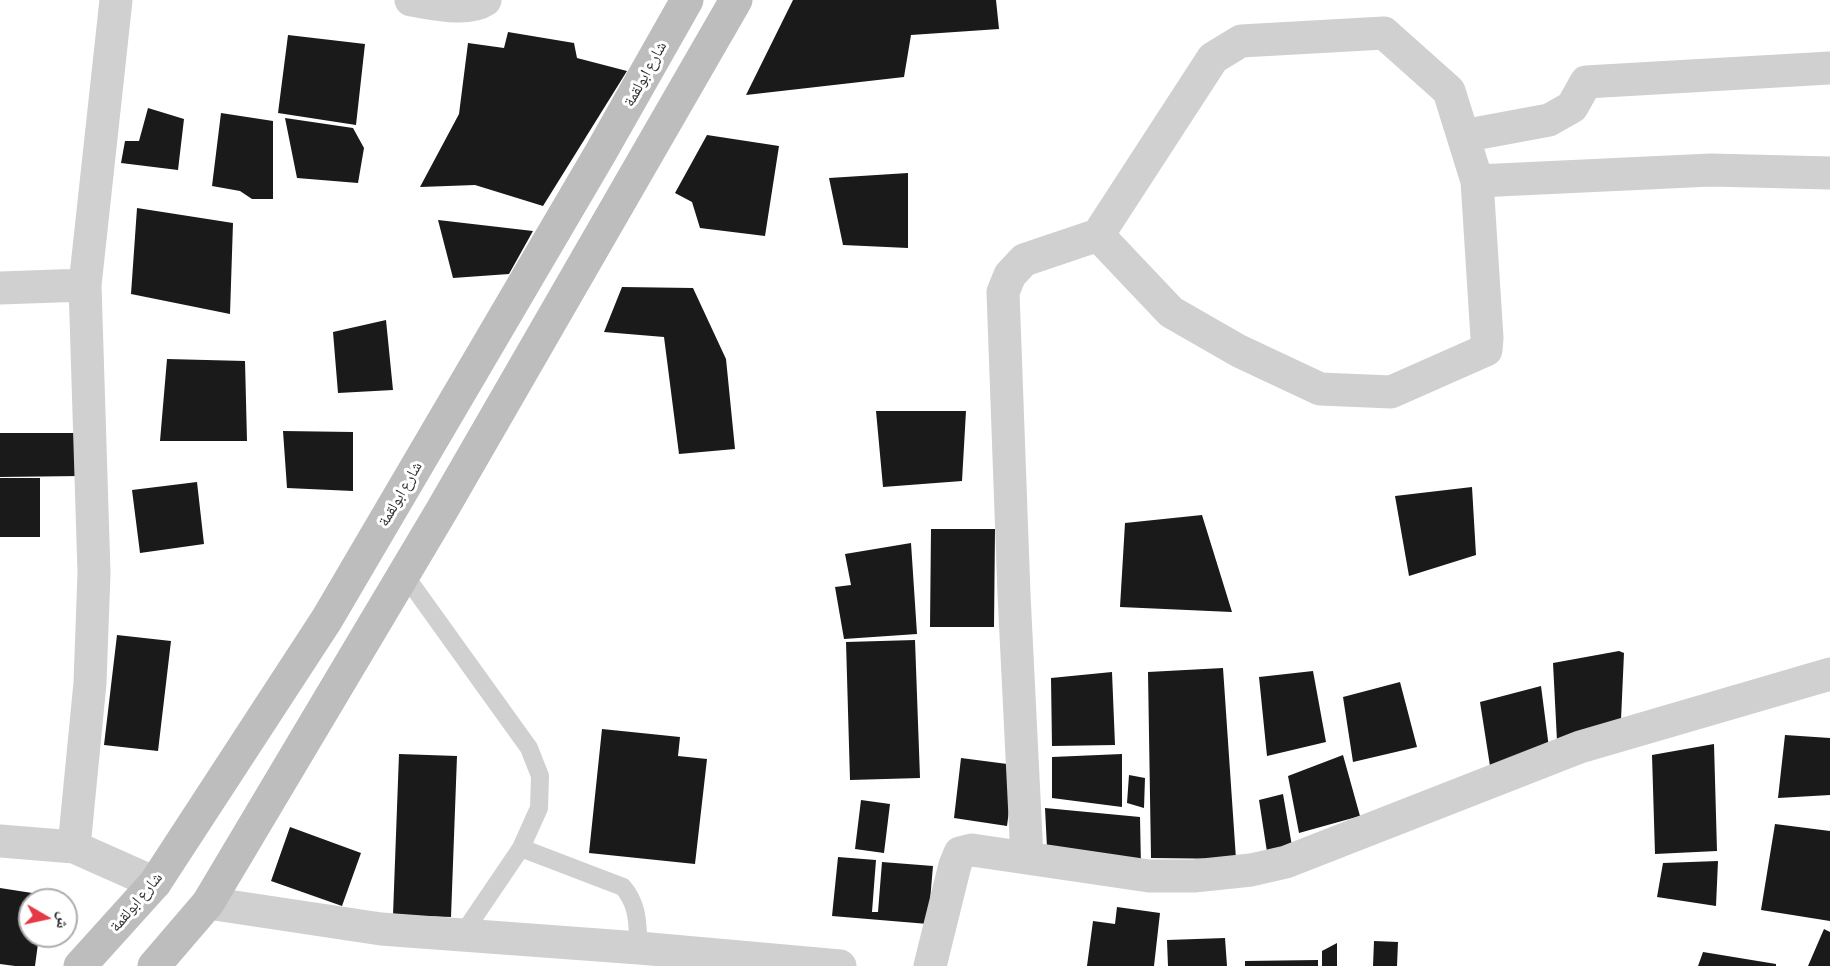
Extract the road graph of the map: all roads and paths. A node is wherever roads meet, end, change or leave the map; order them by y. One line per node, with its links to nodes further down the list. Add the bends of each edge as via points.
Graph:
1 (116, 0): 11 (street)
2 (411, 0): 3 (street, via 453,6)
3 (484, 0)
4 (687, 0): 19 (street, شارع ابولقمة, via 327,618)
5 (736, 0): 13 (street)
6 (1830, 68): 7 (street, via 1586,82 1572,107 1549,120)
7 (1463, 136): 9 (street); 10 (street, via 1449,91 1384,33 1241,41 1213,58)
8 (1830, 172): 9 (street, via 1711,170)
9 (1478, 181): 10 (street, via 1486,350 1391,392 1320,388 1239,351 1171,312)
10 (1098, 235): 18 (street, via 1024,260 1010,275 1003,292)
11 (85, 285): 12 (street); 16 (street, via 94,573 90,683)
12 (0, 288)
13 (404, 574): 17 (lane, via 529,748 540,776 539,808); 20 (street)
14 (1830, 675): 18 (street, via 1580,747 1286,862 1251,870 1149,876)
15 (0, 841): 16 (street)
16 (74, 847): 19 (street)
17 (521, 848): 21 (lane); 22 (lane, via 622,887 635,907)
18 (1027, 858): 26 (street, via 972,850 960,853)
19 (155, 883): 23 (street, شارع ابولقمة)
20 (208, 903): 21 (street, via 381,929); 24 (street)
21 (462, 935): 22 (street)
22 (639, 948): 25 (street)
23 (80, 966)
24 (154, 966)
25 (840, 966)
26 (930, 966)

